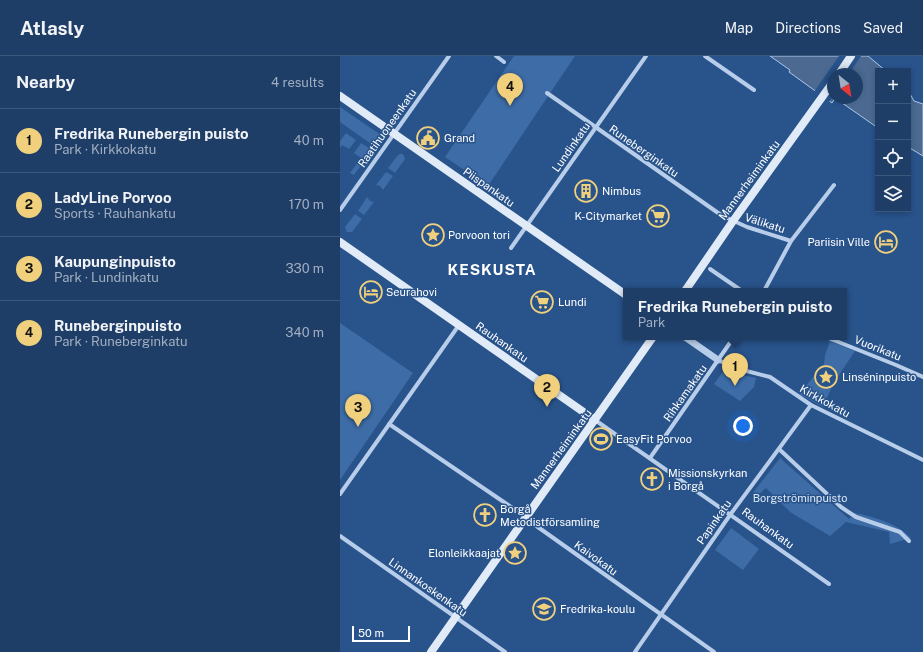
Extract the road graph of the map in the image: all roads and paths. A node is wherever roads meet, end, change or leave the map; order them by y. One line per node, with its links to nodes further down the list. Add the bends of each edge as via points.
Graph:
1 (449, 56): 13 (street, Raatihuoneenkatu)
2 (496, 56): 6 (street)
3 (646, 56): 12 (street, Lundinkatu)
4 (705, 56): 8 (street)
5 (851, 56): 7 (main road)
6 (504, 62)
7 (843, 68)
8 (754, 90)
9 (827, 90): 16 (main road, Mannerheiminkatu)
10 (546, 93): 12 (street, Runeberginkatu)
11 (340, 96): 13 (main road, Piispankatu)
12 (595, 128): 16 (street, Runeberginkatu); 17 (street, Lundinkatu)
13 (393, 134): 15 (street, Raatihuoneenkatu); 17 (main road, Piispankatu)
14 (834, 185): 18 (street)
15 (340, 210)
16 (733, 221): 18 (street, Välikatu); 22 (main road, Mannerheiminkatu)
17 (526, 227): 20 (street, Lundinkatu); 25 (main road, Piispankatu)
18 (791, 241): 24 (street)
19 (340, 242): 26 (main road, Rauhankatu)
20 (511, 248)
21 (710, 269): 23 (street)
22 (687, 288)
23 (738, 288)
24 (766, 288)
25 (623, 293)
26 (459, 325): 34 (main road, Rauhankatu); 35 (street)
27 (651, 340): 34 (main road, Mannerheiminkatu)
28 (689, 340): 31 (street)
29 (732, 340): 31 (street, Rihkamakatu)
30 (834, 340): 32 (street, Vuorikatu)
31 (718, 360): 33 (street, Kirkkokatu, via 770,378); 37 (street, Rihkamakatu)
32 (923, 378)
33 (811, 405): 36 (street, Papinkatu); 38 (street, Kirkkokatu)
34 (595, 420): 37 (street, Rauhankatu); 41 (main road, Mannerheiminkatu)
35 (389, 424): 39 (street); 41 (street, Kaivokatu)
36 (778, 449): 40 (street, Papinkatu); 43 (street, via 841,507 856,517 900,532)
37 (650, 458): 40 (street, Rauhankatu)
38 (923, 460)
39 (340, 494)
40 (730, 515): 44 (street, Rauhankatu); 45 (street, Papinkatu)
41 (525, 518): 45 (street, Kaivokatu); 46 (main road, Mannerheiminkatu)
42 (340, 536): 46 (street, Linnankoskenkatu)
43 (909, 541)
44 (829, 584)
45 (660, 615): 49 (street, Papinkatu); 50 (street, Kaivokatu)
46 (456, 617): 47 (main road, Mannerheiminkatu); 48 (street, Linnankoskenkatu)
47 (431, 652)
48 (505, 652)
49 (635, 652)
50 (714, 652)

